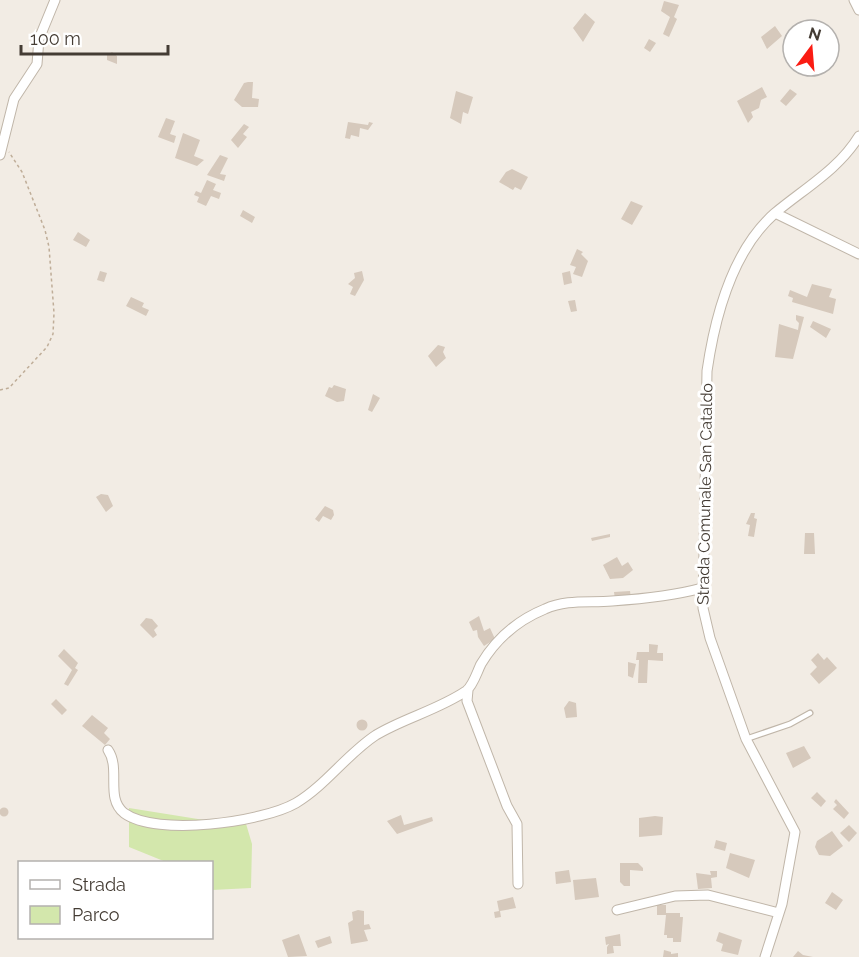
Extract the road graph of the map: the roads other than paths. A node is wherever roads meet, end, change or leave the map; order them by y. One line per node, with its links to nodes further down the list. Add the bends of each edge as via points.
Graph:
1 (55, 0): 5 (street, via 39,39 37,64 14,99)
2 (854, 0): 3 (street)
3 (859, 10)
4 (859, 136): 6 (street, Strada Comunale San Cataldo, via 846,157)
5 (2, 152)
6 (775, 213): 7 (street); 8 (street, Strada Comunale San Cataldo, via 756,232 734,272 711,345 707,371)
7 (859, 254)
8 (702, 588): 9 (street, via 610,601 582,600 546,608 508,629 482,662); 11 (street, Strada Comunale San Cataldo, via 710,638)
9 (468, 690): 12 (street, via 376,736 297,802 271,814 225,823 183,825 147,821 125,813 114,801 114,759); 13 (street, via 467,701 516,824)
10 (810, 713): 11 (lane)
11 (746, 739): 15 (street, Strada Comunale San Cataldo, via 795,832)
12 (108, 750)
13 (518, 884)
14 (617, 910): 15 (street, via 675,896 708,895)
15 (779, 913): 16 (street, Strada Comunale San Cataldo)
16 (765, 957)

